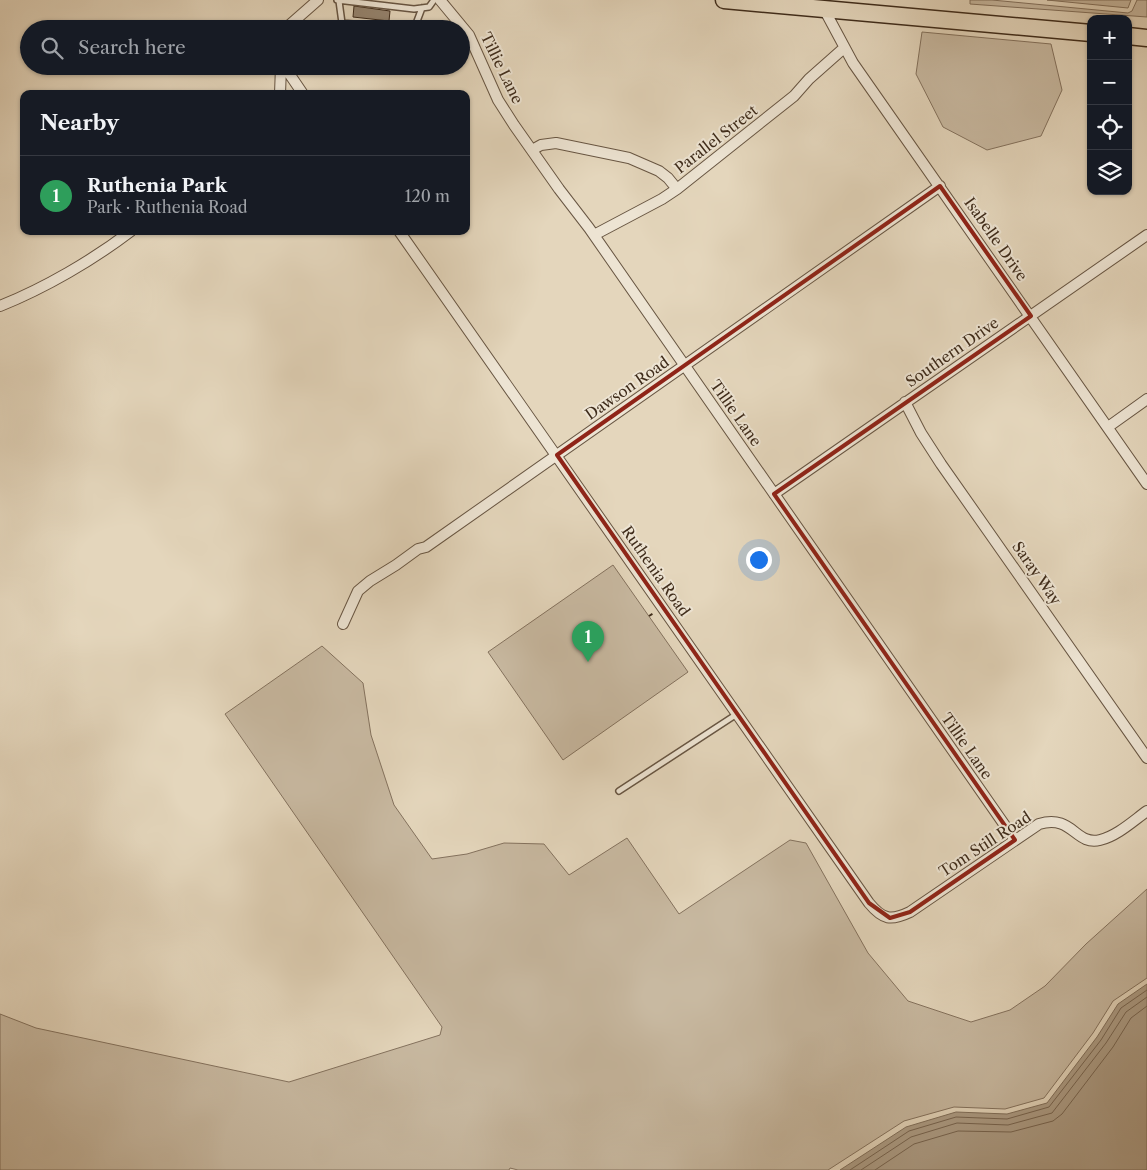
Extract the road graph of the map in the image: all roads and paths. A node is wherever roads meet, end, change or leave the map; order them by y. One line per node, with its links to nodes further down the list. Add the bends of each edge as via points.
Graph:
1 (318, 0): 8 (street)
2 (434, 0): 6 (lane, via 429,7)
3 (440, 0): 11 (street, Tillie Lane)
4 (724, 0): 7 (main road)
5 (338, 1): 6 (lane); 9 (lane)
6 (422, 8): 10 (lane)
7 (824, 9): 12 (main road); 16 (street, Isabelle Drive)
8 (295, 20)
9 (342, 20)
10 (417, 20)
11 (457, 20)
12 (1087, 33)
13 (1132, 36): 15 (main road)
14 (470, 37): 21 (street, Tillie Lane, via 498,100)
15 (1147, 38)
16 (844, 48): 22 (street, Isabelle Drive); 23 (street, Parallel Street, via 794,96)
17 (282, 75): 19 (street)
18 (289, 75): 20 (street)
19 (280, 90)
20 (300, 90)
21 (532, 150): 23 (street, via 556,143 629,158 659,171); 26 (street, Tillie Lane)
22 (940, 186): 29 (street, Isabelle Drive); 30 (street, Dawson Road)
23 (677, 189): 26 (street, Parallel Street)
24 (125, 235): 28 (street, via 52,282)
25 (403, 235): 34 (street, Ruthenia Road)
26 (594, 235): 30 (street, Tillie Lane)
27 (1147, 236): 29 (street, Southern Drive)
28 (0, 306)
29 (1031, 316): 32 (street, Southern Drive); 33 (street, Isabelle Drive)
30 (685, 366): 34 (street, Dawson Road); 36 (street, Tillie Lane)
31 (1147, 399): 33 (street)
32 (905, 402): 36 (street, Southern Drive); 39 (street, Saray Way, via 941,464)
33 (1108, 427): 35 (street, Isabelle Drive)
34 (557, 455): 37 (street, Dawson Road, via 370,581 358,591); 38 (street, Ruthenia Road)
35 (1147, 484)
36 (774, 494): 42 (street, Tillie Lane)
37 (343, 624)
38 (737, 714): 40 (lane); 43 (street, Ruthenia Road, via 869,904 884,917)
39 (1147, 758)
40 (619, 791)
41 (1147, 811): 42 (street, Tom Still Road, via 1103,840 1086,840 1064,824 1054,821 1039,824)
42 (1015, 840): 43 (street, Tom Still Road, via 910,912)
43 (893, 918)

